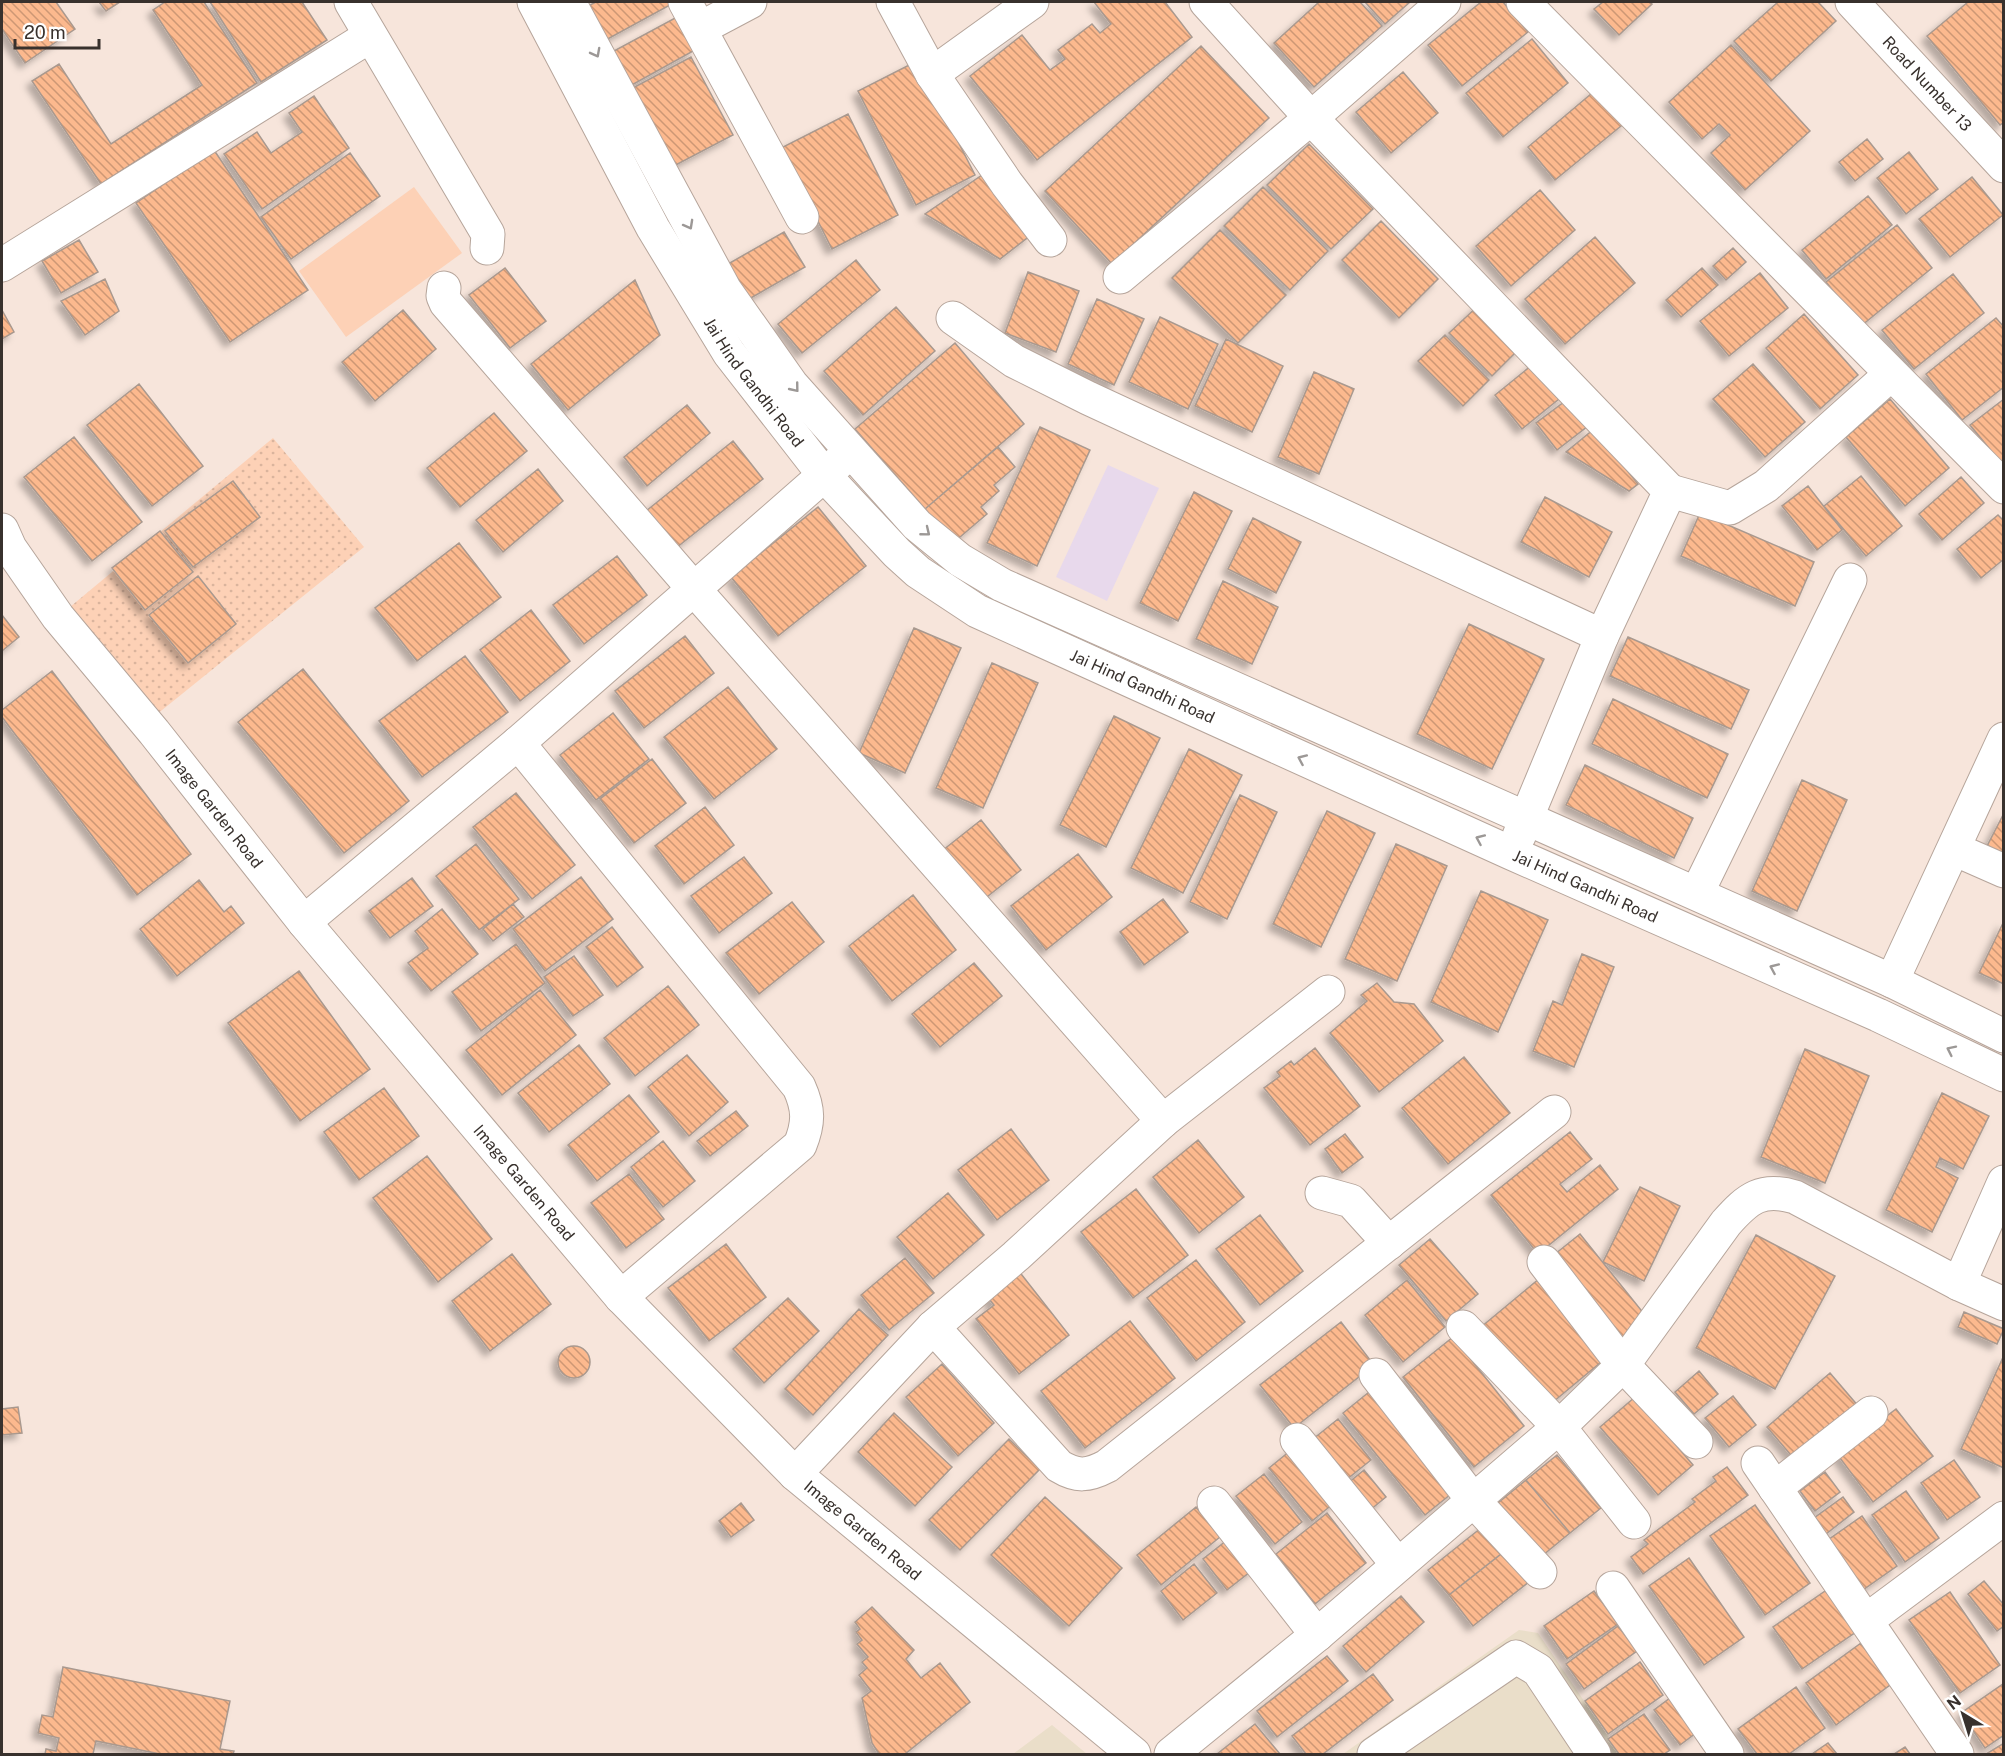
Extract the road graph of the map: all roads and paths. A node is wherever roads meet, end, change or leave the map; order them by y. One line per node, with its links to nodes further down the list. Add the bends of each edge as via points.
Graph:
1 (351, 2): 12 (street)
2 (534, 2): 25 (street, Jai Hind Gandhi Road, via 653,228 696,300 729,353)
3 (569, 2): 24 (street, Jai Hind Gandhi Road, one-way to 24, via 725,290 792,385)
4 (750, 2): 11 (street)
5 (893, 2): 13 (street)
6 (1032, 2): 13 (street)
7 (1206, 2): 14 (street)
8 (1444, 2): 14 (street)
9 (1524, 2): 23 (street)
10 (1852, 2): 15 (street, Road Number 13)
11 (693, 15): 16 (street)
12 (370, 36): 18 (street, via 488,234); 19 (street)
13 (932, 74): 17 (street)
14 (1311, 118): 20 (street); 27 (street)
15 (2004, 166)
16 (802, 217)
17 (1050, 240)
18 (487, 248)
19 (2, 265)
20 (1120, 277)
21 (444, 288): 30 (street, via 446,303)
22 (952, 318): 31 (street, via 1014,361 1088,398)
23 (1891, 374): 26 (street); 27 (street, via 1767,486 1730,508)
24 (850, 453): 25 (street); 34 (street, Jai Hind Gandhi Road, one-way to 34, via 917,525 960,560 1002,585)
25 (824, 475): 30 (street); 36 (street, Jai Hind Gandhi Road, one-way to 25, via 977,611 918,572)
26 (2004, 487)
27 (1670, 491): 31 (street)
28 (2, 530): 39 (street, Image Garden Road, via 10,548 58,617)
29 (1850, 580): 38 (street)
30 (693, 588): 33 (street); 45 (street)
31 (1602, 636): 34 (street)
32 (2004, 739): 35 (street)
33 (518, 743): 39 (street); 51 (street, via 799,1087 808,1108 807,1128 800,1145)
34 (1528, 818): 36 (street); 38 (street, Jai Hind Gandhi Road)
35 (1954, 849): 37 (street); 40 (street)
36 (1511, 853): 43 (street, Jai Hind Gandhi Road, one-way to 36, via 1878,1014)
37 (2004, 871)
38 (1697, 893): 40 (street, Jai Hind Gandhi Road)
39 (304, 922): 51 (street, Image Garden Road)
40 (1892, 981): 42 (street, Jai Hind Gandhi Road)
41 (1328, 992): 45 (street)
42 (2004, 1036)
43 (2004, 1075)
44 (1554, 1112): 48 (street)
45 (1163, 1121): 53 (street)
46 (2004, 1182): 50 (street)
47 (1322, 1193): 48 (street, via 1351,1201)
48 (1389, 1243): 53 (street, via 1107,1466 1091,1474 1074,1474 1059,1466)
49 (1544, 1262): 55 (street)
50 (1959, 1284): 52 (street); 55 (street, via 1795,1197 1774,1191 1743,1203)
51 (621, 1297): 61 (street, Image Garden Road)
52 (2004, 1304)
53 (933, 1327): 61 (street)
54 (1463, 1327): 58 (street)
55 (1623, 1365): 58 (street); 60 (street)
56 (1376, 1375): 62 (street)
57 (1871, 1413): 69 (street, via 1766,1475)
58 (1559, 1427): 62 (street); 65 (street)
59 (1297, 1440): 66 (street)
60 (1696, 1442)
61 (795, 1474): 71 (street, Image Garden Road)
62 (1473, 1500): 66 (street); 67 (street)
63 (1214, 1503): 70 (street)
64 (2004, 1518): 69 (street)
65 (1634, 1522)
66 (1398, 1565): 70 (street)
67 (1540, 1572)
68 (1613, 1588): 75 (street)
69 (1867, 1620): 76 (street)
70 (1317, 1635): 72 (street)
71 (1134, 1755)
72 (1171, 1755)
73 (1374, 1755): 74 (street, via 1515,1656 1538,1670)
74 (1594, 1755)
75 (1727, 1755)
76 (1957, 1755)

